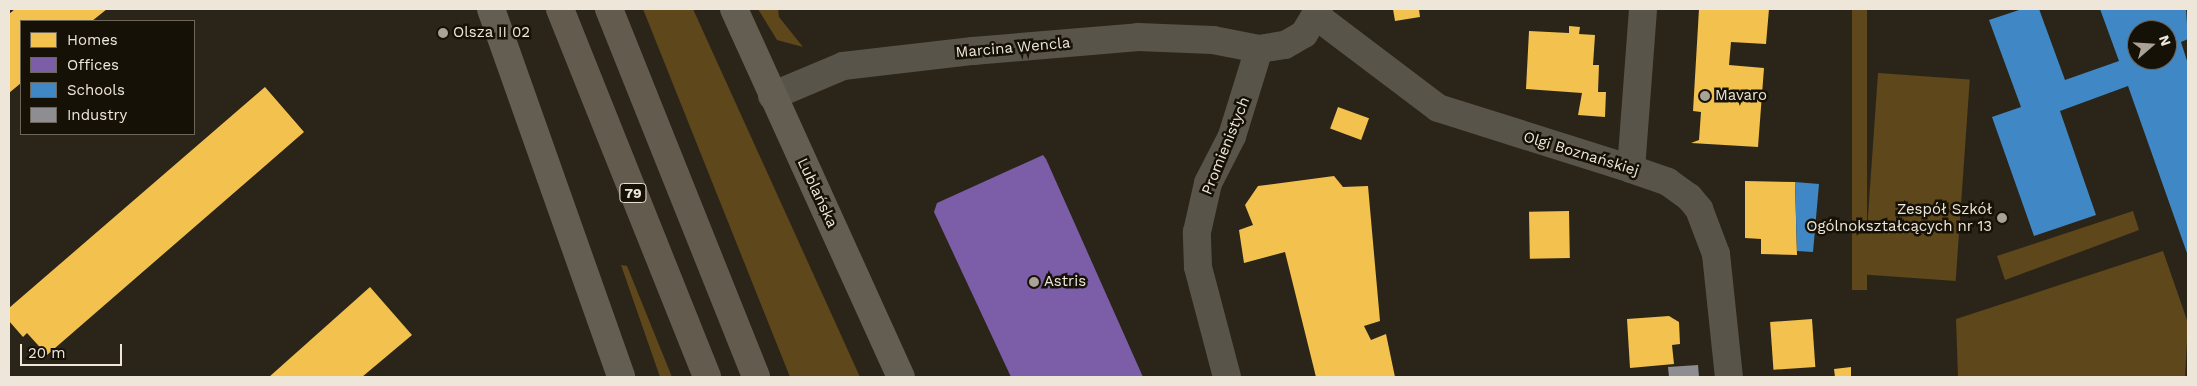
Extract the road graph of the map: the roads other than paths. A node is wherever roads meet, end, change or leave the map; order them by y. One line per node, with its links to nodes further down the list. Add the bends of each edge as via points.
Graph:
1 (491, 9): 10 (main road)
2 (560, 9): 11 (main road, 79)
3 (609, 9): 12 (main road)
4 (734, 9): 8 (main road, Lublańska)
5 (1643, 9): 9 (street)
6 (1317, 12): 7 (street, via 1296,40); 9 (street, Olgi Boznańskiej, via 1438,108)
7 (1259, 49): 8 (street, Marcina Wencla, via 1213,40 1147,36 964,52 843,66); 14 (street, Promienistych, via 1232,136 1208,183 1197,232 1198,267)
8 (772, 96): 13 (main road, Lublańska)
9 (1632, 169): 15 (street, Olgi Boznańskiej, via 1668,182 1700,209 1721,280)
10 (621, 377)
11 (706, 377)
12 (756, 377)
13 (902, 377)
14 (1227, 377)
15 (1729, 377)

